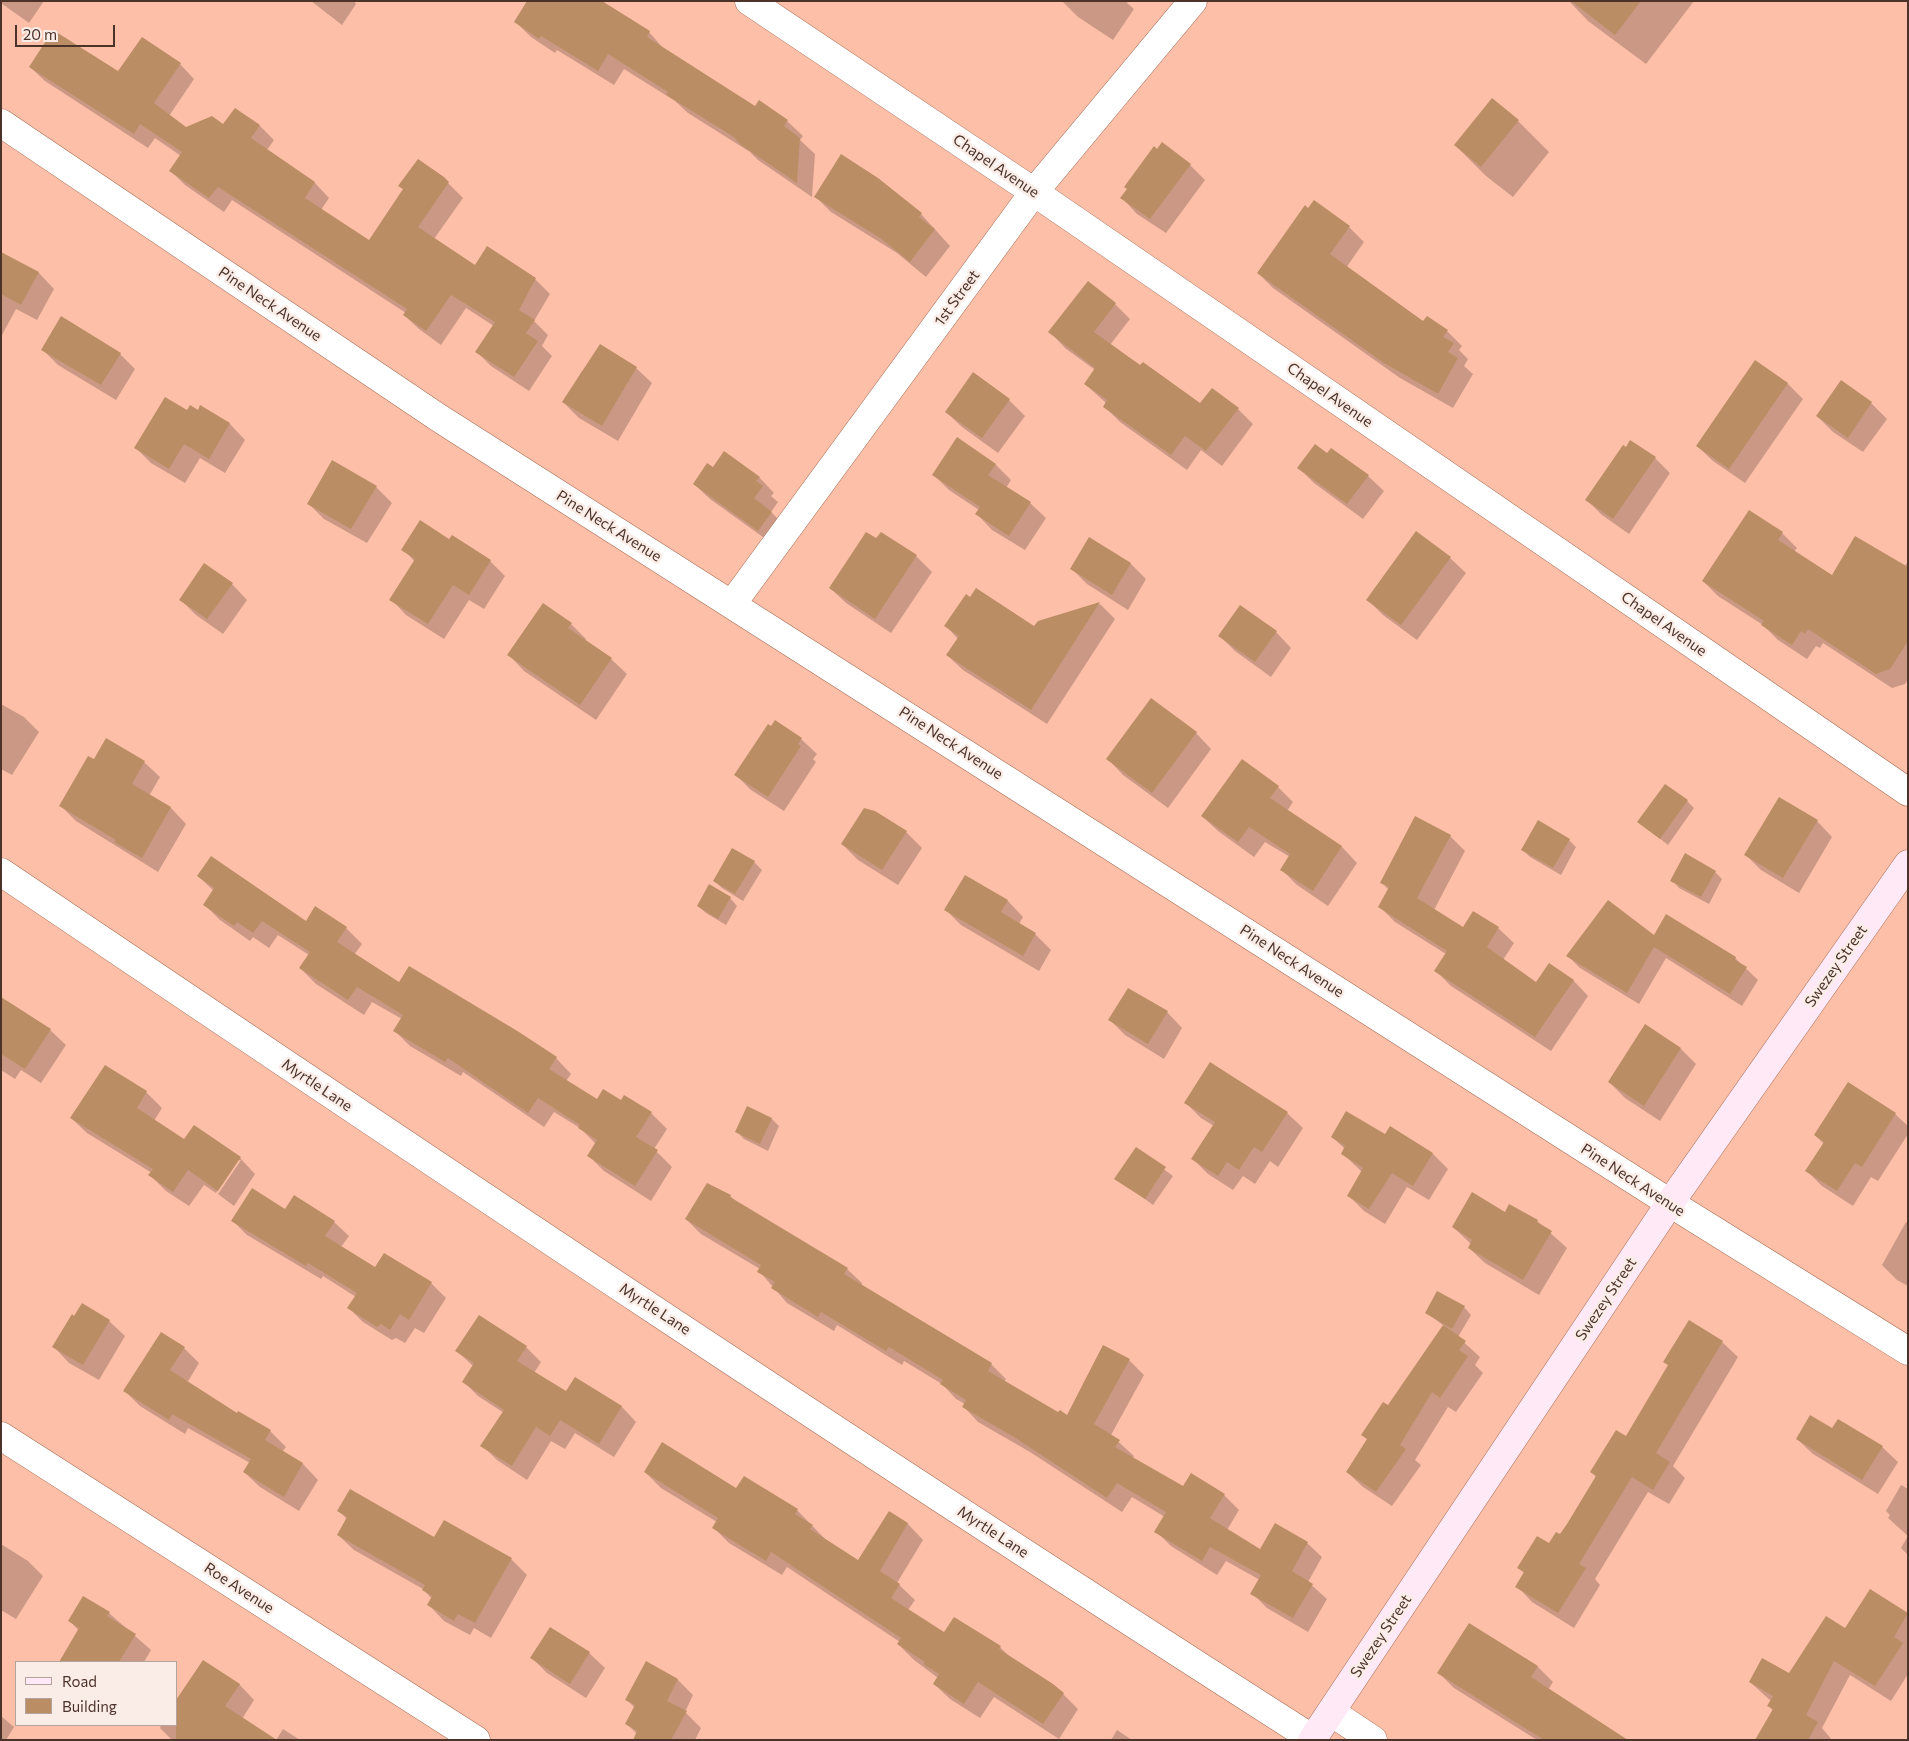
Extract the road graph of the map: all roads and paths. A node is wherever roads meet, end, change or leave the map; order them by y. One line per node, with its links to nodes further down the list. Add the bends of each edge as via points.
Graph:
1 (749, 1): 4 (street, Chapel Avenue)
2 (1193, 1): 4 (street, 1st Street)
3 (1, 123): 5 (street, Pine Neck Avenue, via 439,418)
4 (1034, 192): 5 (street, 1st Street); 6 (street, Chapel Avenue)
5 (732, 604): 9 (street, Pine Neck Avenue)
6 (1908, 792)
7 (1908, 864): 9 (street, Swezey Street)
8 (1, 872): 13 (street, Myrtle Lane, via 434,1164 1098,1602)
9 (1670, 1203): 10 (street, Pine Neck Avenue); 12 (street, Swezey Street)
10 (1908, 1351)
11 (1, 1436): 14 (street, Roe Avenue)
12 (1331, 1712): 13 (street, Swezey Street); 15 (street)
13 (1312, 1739)
14 (476, 1740)
15 (1373, 1740)

